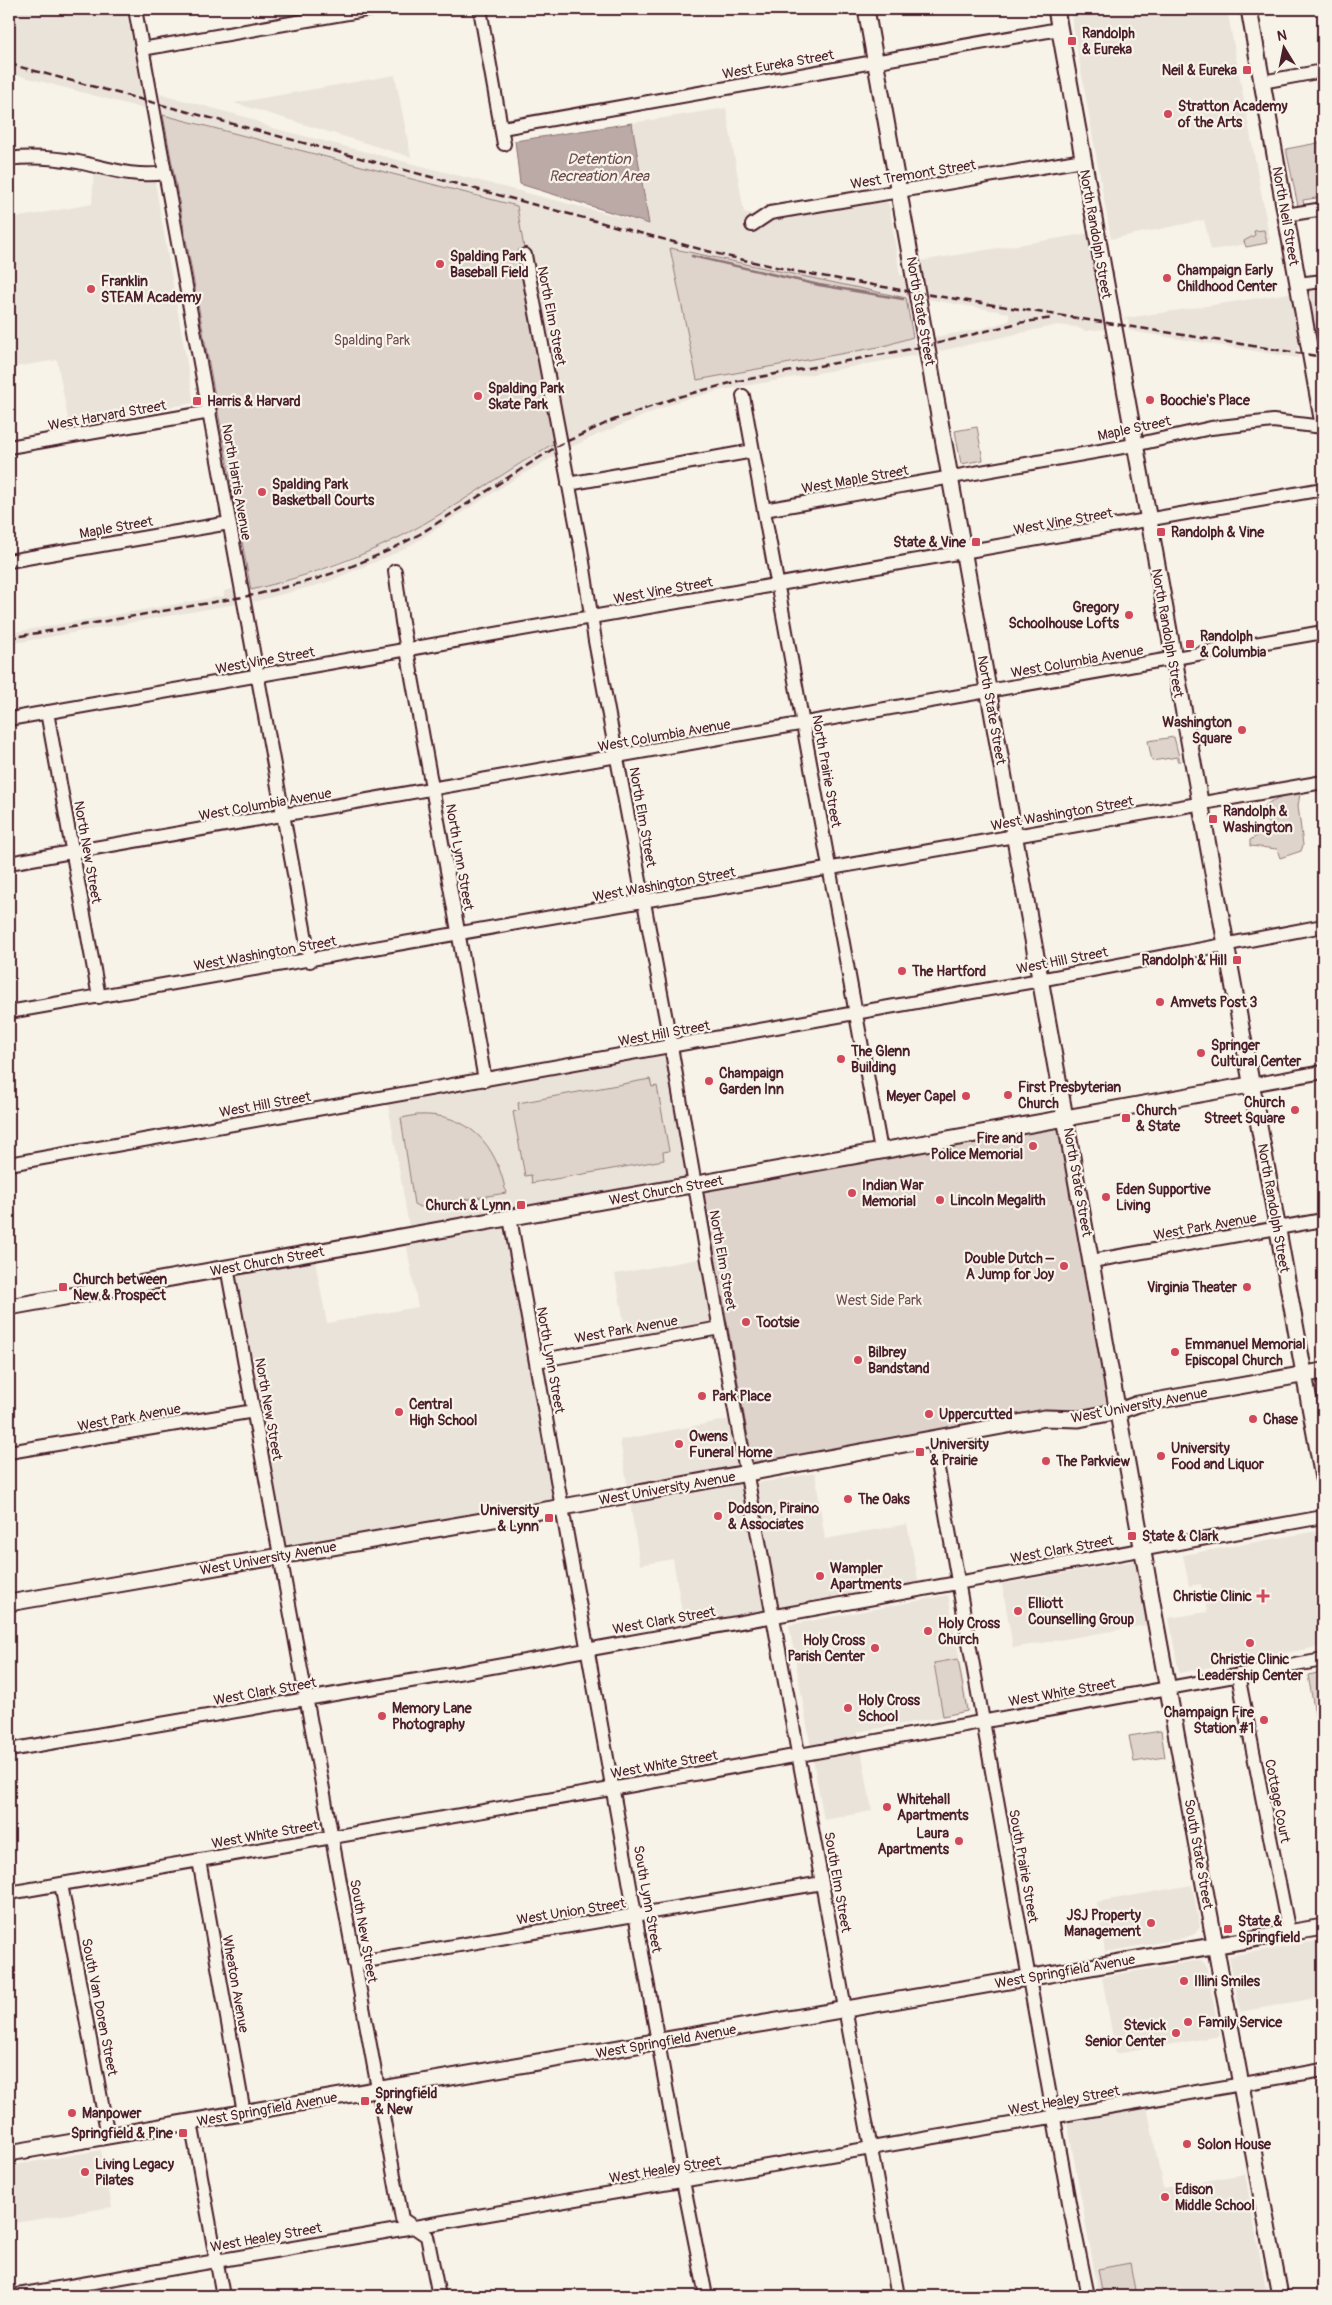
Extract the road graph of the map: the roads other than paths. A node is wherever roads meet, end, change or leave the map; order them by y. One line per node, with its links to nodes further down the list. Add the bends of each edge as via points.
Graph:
1 (135, 9): 8 (street, North Harris Avenue)
2 (371, 9): 8 (street)
3 (480, 9): 12 (street)
4 (866, 9): 9 (main road, North State Street)
5 (1056, 9): 7 (main road, North Randolph Street)
6 (1249, 9): 11 (main road, North Neil Street)
7 (1059, 30): 9 (street, West Eureka Street); 15 (main road, North Randolph Street)
8 (142, 49): 16 (street, North Harris Avenue)
9 (876, 61): 12 (street, West Eureka Street); 17 (main road, North State Street)
10 (1323, 71): 11 (street)
11 (1262, 82): 19 (main road, North Neil Street)
12 (502, 128): 13 (street)
13 (504, 144)
14 (9, 158): 16 (street, via 40,157 135,175)
15 (1083, 160): 17 (street, West Tremont Street); 27 (main road, North Randolph Street)
16 (164, 173): 25 (street, North Harris Avenue)
17 (900, 193): 20 (street, West Tremont Street, via 770,214); 30 (main road, North State Street)
18 (1323, 209): 19 (street)
19 (1286, 215): 23 (main road, North Neil Street)
20 (752, 226)
21 (525, 255): 31 (street, North Elm Street)
22 (1323, 281): 23 (street)
23 (1298, 284): 26 (main road, North Neil Street)
24 (743, 396): 29 (street, North Prairie Street)
25 (210, 412): 28 (street, West Harvard Street); 35 (street, North Harris Avenue)
26 (1323, 425): 27 (street, Maple Street, via 1273,421 1211,428)
27 (1134, 445): 30 (street, Maple Street); 34 (main road, North Randolph Street)
28 (9, 447)
29 (753, 451): 31 (street); 33 (street, North Prairie Street)
30 (951, 477): 33 (street, West Maple Street); 36 (main road, North State Street)
31 (568, 484): 40 (street, North Elm Street)
32 (1323, 489): 34 (street, West Vine Street)
33 (764, 510): 39 (street, North Prairie Street)
34 (1148, 521): 36 (street, West Vine Street); 43 (main road, North Randolph Street)
35 (229, 523): 37 (street, Maple Street); 44 (street, North Harris Avenue)
36 (964, 553): 39 (street, West Vine Street); 45 (main road, North State Street)
37 (9, 561)
38 (395, 571): 42 (street, North Lynn Street)
39 (778, 585): 40 (street, West Vine Street); 48 (street, North Prairie Street)
40 (592, 618): 42 (street, West Vine Street); 49 (street, North Elm Street)
41 (1323, 632): 43 (street, West Columbia Avenue)
42 (407, 644): 44 (street, West Vine Street); 51 (street, North Lynn Street)
43 (1173, 659): 45 (street, West Columbia Avenue); 52 (main road, North Randolph Street)
44 (257, 676): 46 (street, West Vine Street); 53 (street, North Harris Avenue)
45 (990, 692): 48 (street, West Columbia Avenue); 54 (main road, North State Street)
46 (47, 712): 47 (street, West Vine Street); 55 (street, North New Street)
47 (9, 719)
48 (804, 725): 49 (street, West Columbia Avenue); 57 (street, North Prairie Street)
49 (617, 758): 51 (street, West Columbia Avenue); 58 (street, North Elm Street)
50 (1323, 782): 52 (street, West Washington Street)
51 (433, 790): 53 (street, West Columbia Avenue); 60 (street, North Lynn Street)
52 (1199, 804): 54 (street, West Washington Street); 61 (main road, North Randolph Street)
53 (283, 816): 55 (street, West Columbia Avenue); 62 (street, North Harris Avenue)
54 (1016, 836): 57 (street, West Washington Street); 63 (main road, North State Street)
55 (72, 852): 56 (street, West Columbia Avenue); 64 (street, North New Street)
56 (9, 864)
57 (830, 870): 58 (street, West Washington Street); 66 (street, North Prairie Street)
58 (643, 902): 60 (street, West Washington Street); 67 (street, North Elm Street)
59 (1323, 926): 61 (street, West Hill Street)
60 (458, 935): 62 (street, West Washington Street); 69 (street, North Lynn Street)
61 (1225, 946): 63 (street, West Hill Street); 70 (main road, North Randolph Street)
62 (310, 960): 64 (street, West Washington Street)
63 (1042, 980): 66 (street, West Hill Street); 71 (main road, North State Street)
64 (99, 997): 65 (street, West Washington Street)
65 (9, 1012)
66 (856, 1013): 67 (street, West Hill Street); 72 (street, North Prairie Street)
67 (672, 1046): 69 (street, West Hill Street); 74 (street, North Elm Street)
68 (1323, 1072): 70 (street, West Church Street)
69 (485, 1080): 73 (street, West Hill Street)
70 (1250, 1085): 71 (main road, West Church Street); 77 (main road, North Randolph Street)
71 (1067, 1118): 72 (main road, West Church Street); 78 (main road, North State Street)
72 (880, 1151): 74 (main road, West Church Street)
73 (9, 1164)
74 (695, 1185): 75 (main road, West Church Street); 81 (street, North Elm Street)
75 (510, 1218): 79 (main road, West Church Street); 82 (street, North Lynn Street)
76 (1323, 1220): 77 (street, West Park Avenue)
77 (1278, 1228): 78 (street, West Park Avenue); 84 (main road, North Randolph Street)
78 (1092, 1261): 86 (main road, North State Street)
79 (227, 1267): 80 (main road, West Church Street); 85 (street, North New Street)
80 (9, 1307)
81 (720, 1328): 82 (street, West Park Avenue); 89 (street, North Elm Street)
82 (536, 1361): 91 (street, North Lynn Street)
83 (1323, 1371): 84 (main road, West University Avenue)
84 (1304, 1374): 86 (main road, West University Avenue, via 1138,1404); 90 (main road, North Randolph Street)
85 (254, 1411): 88 (street, West Park Avenue); 94 (street, North New Street)
86 (1119, 1411): 87 (main road, West University Avenue, via 1079,1418 1045,1418); 93 (main road, South State Street)
87 (933, 1441): 89 (main road, West University Avenue); 95 (street, South Prairie Street)
88 (9, 1452)
89 (747, 1473): 91 (main road, West University Avenue); 97 (street, South Elm Street)
90 (1323, 1478)
91 (563, 1507): 94 (main road, West University Avenue); 98 (street, South Lynn Street)
92 (1323, 1517): 93 (street, West Clark Street)
93 (1144, 1550): 95 (street, West Clark Street); 101 (main road, South State Street)
94 (281, 1556): 96 (main road, West University Avenue); 102 (street, South New Street)
95 (959, 1583): 97 (street, West Clark Street); 103 (street, South Prairie Street)
96 (9, 1603)
97 (773, 1615): 98 (street, West Clark Street); 105 (street, South Elm Street)
98 (588, 1649): 102 (street, West Clark Street); 106 (street, South Lynn Street)
99 (1323, 1660): 100 (street, West White Street)
100 (1238, 1675): 101 (street, West White Street); 114 (street, Cottage Court)
101 (1168, 1688): 103 (street, West White Street); 115 (main road, South State Street)
102 (306, 1699): 104 (street, West Clark Street); 107 (street, South New Street)
103 (983, 1722): 105 (street, West White Street); 117 (street, South Prairie Street)
104 (9, 1750)
105 (799, 1755): 106 (street, West White Street); 109 (street, South Elm Street)
106 (613, 1789): 107 (street, West White Street); 112 (street, South Lynn Street)
107 (331, 1838): 108 (street, West White Street); 116 (street, South New Street)
108 (199, 1860): 110 (street, West White Street); 123 (street, Wheaton Avenue)
109 (822, 1882): 112 (street, West Union Street); 118 (street, South Elm Street)
110 (61, 1884): 111 (street, West White Street); 126 (street, South Van Doren Street)
111 (9, 1893)
112 (636, 1915): 116 (street, West Union Street); 119 (street, South Lynn Street)
113 (1323, 1927): 114 (main road, West Springfield Avenue)
114 (1289, 1933): 115 (main road, West Springfield Avenue)
115 (1216, 1945): 117 (main road, West Springfield Avenue); 121 (main road, South State Street)
116 (354, 1963): 122 (street, South New Street)
117 (1029, 1978): 118 (main road, West Springfield Avenue); 124 (street, South Prairie Street)
118 (846, 2009): 119 (main road, West Springfield Avenue); 127 (street, South Elm Street)
119 (659, 2042): 122 (main road, West Springfield Avenue); 129 (street, South Lynn Street)
120 (1323, 2070): 121 (street, West Healey Street)
121 (1242, 2084): 124 (street, West Healey Street); 138 (main road, South State Street)
122 (379, 2090): 123 (main road, West Springfield Avenue); 130 (street, South New Street, via 402,2219)
123 (244, 2113): 125 (main road, West Springfield Avenue)
124 (1055, 2116): 127 (street, West Healey Street); 137 (street, South Prairie Street)
125 (191, 2122): 126 (main road, West Springfield Avenue); 131 (street)
126 (108, 2136): 128 (main road, West Springfield Avenue)
127 (871, 2149): 129 (street, West Healey Street); 136 (street, South Elm Street)
128 (9, 2153)
129 (683, 2181): 130 (street, West Healey Street); 135 (street, South Lynn Street)
130 (414, 2226): 131 (street, West Healey Street); 134 (street, South New Street, via 427,2236)
131 (216, 2261): 132 (street, West Healey Street); 133 (street)
132 (12, 2296)
133 (223, 2296)
134 (439, 2296)
135 (706, 2296)
136 (898, 2296)
137 (1088, 2296)
138 (1280, 2296)

